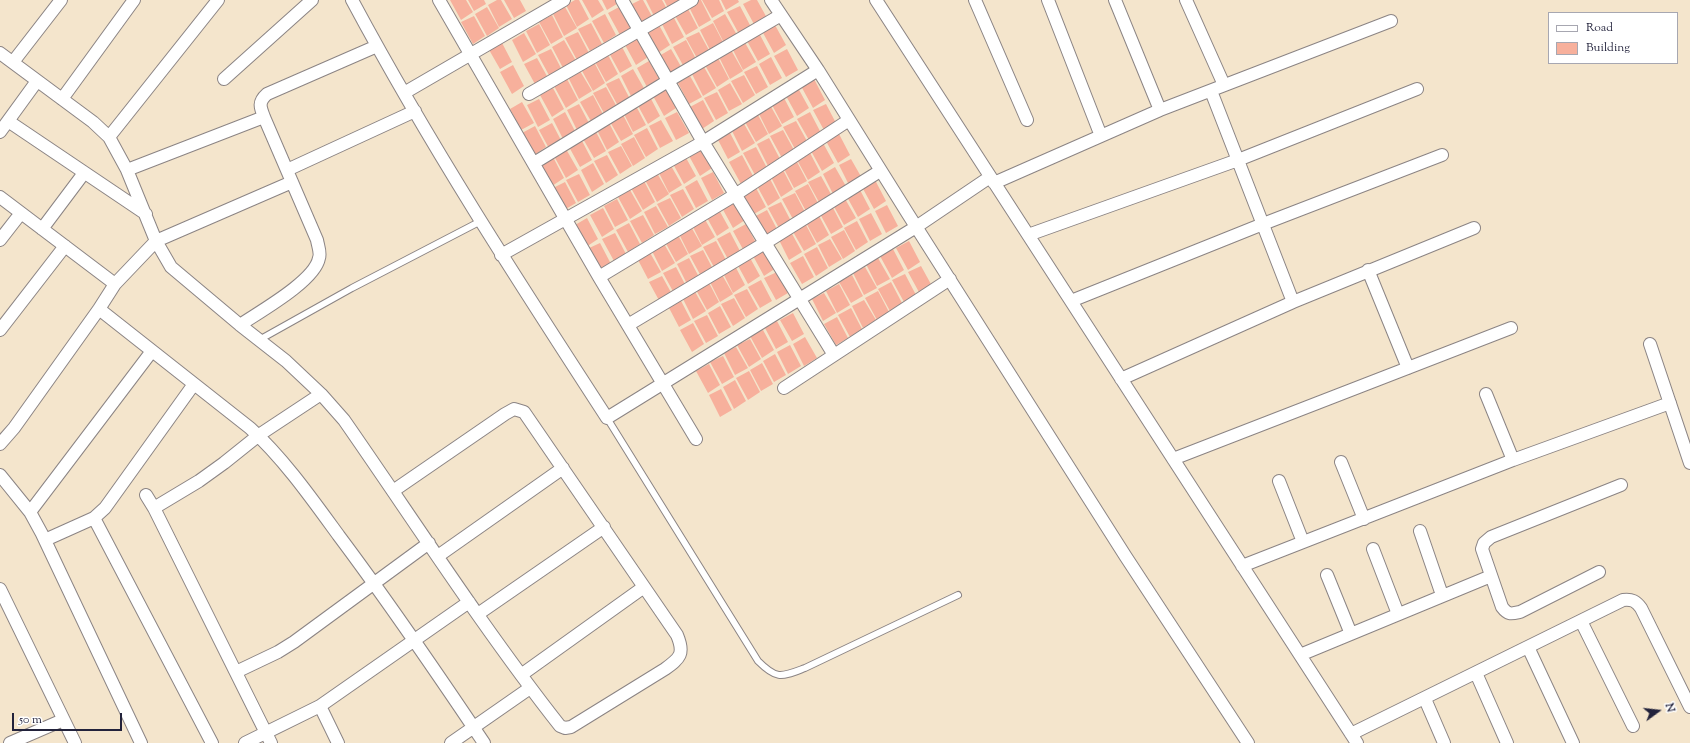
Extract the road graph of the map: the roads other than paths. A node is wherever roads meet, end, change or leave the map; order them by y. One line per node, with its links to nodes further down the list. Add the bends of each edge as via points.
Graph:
1 (61, 0): 22 (street)
2 (134, 0): 32 (street)
3 (218, 0): 41 (street)
4 (312, 0): 24 (street)
5 (352, 0): 19 (street)
6 (439, 0): 21 (street)
7 (564, 0): 21 (street)
8 (622, 0): 18 (street)
9 (692, 0): 18 (street)
10 (771, 0): 16 (street)
11 (876, 0): 50 (street)
12 (975, 0): 37 (street)
13 (1048, 0): 40 (street)
14 (1115, 0): 33 (street)
15 (1186, 0): 27 (street)
16 (781, 15): 23 (street); 26 (street)
17 (1391, 22): 27 (street)
18 (639, 31): 26 (street); 31 (street)
19 (377, 46): 30 (street); 35 (street, via 267,94 260,106)
20 (0, 53): 22 (street)
21 (470, 53): 30 (street); 45 (street)
22 (12, 62): 25 (street)
23 (818, 70): 36 (street); 42 (street)
24 (224, 79)
25 (37, 81): 32 (street); 38 (street)
26 (668, 81): 42 (street); 45 (street)
27 (1224, 86): 29 (street)
28 (1417, 88): 44 (street)
29 (1211, 91): 33 (street); 44 (street)
30 (404, 93): 34 (street)
31 (529, 94)
32 (62, 99): 41 (street)
33 (1160, 110): 40 (street)
34 (415, 111): 47 (street); 57 (street)
35 (264, 117): 46 (street); 47 (street)
36 (849, 120): 48 (street); 52 (street)
37 (1027, 120)
38 (8, 121): 39 (street); 49 (street)
39 (0, 132)
40 (1101, 136): 50 (street)
41 (109, 137): 46 (street)
42 (703, 142): 52 (street); 56 (street)
43 (1442, 155): 58 (street)
44 (1238, 160): 58 (street); 62 (street)
45 (534, 163): 56 (street)
46 (127, 170): 55 (street)
47 (287, 170): 51 (street)
48 (880, 171): 59 (street); 65 (street)
49 (84, 173): 55 (street); 61 (street)
50 (992, 180): 59 (street); 62 (street)
51 (292, 182): 64 (street); 76 (street, via 317,240 320,257 317,266 291,291)
52 (735, 195): 65 (street); 69 (street)
53 (0, 197): 54 (street)
54 (21, 213): 61 (street); 63 (street)
55 (146, 215): 64 (street)
56 (566, 218): 67 (street); 69 (street)
57 (480, 221): 67 (street); 80 (lane)
58 (1263, 224): 73 (street); 74 (street)
59 (916, 227): 70 (street); 72 (street)
60 (1474, 228): 68 (street)
61 (42, 229): 66 (street)
62 (1028, 235): 73 (street)
63 (0, 240)
64 (156, 241): 71 (street); 76 (street, via 171,267)
65 (766, 243): 72 (street); 77 (street)
66 (65, 246): 71 (street); 79 (street)
67 (501, 255): 92 (street)
68 (1368, 270): 74 (street); 84 (street)
69 (599, 277): 77 (street)
70 (950, 279): 83 (street); 154 (street, via 1126,557)
71 (115, 284): 75 (street)
72 (800, 298): 83 (street); 86 (street)
73 (1071, 302): 85 (street)
74 (1293, 302): 85 (street)
75 (99, 309): 82 (street); 95 (street)
76 (240, 325): 80 (street)
77 (628, 325): 86 (street)
78 (1511, 328): 84 (street)
79 (0, 330)
80 (259, 340): 89 (street)
81 (1650, 344): 91 (street)
82 (152, 351): 87 (street); 107 (street)
83 (834, 355): 88 (street)
84 (1408, 368): 96 (street)
85 (1122, 379): 96 (street)
86 (662, 383): 92 (street); 94 (street)
87 (194, 384): 93 (street); 108 (street, via 105,508)
88 (784, 388)
89 (321, 394): 93 (street); 104 (street, via 344,420)
90 (1486, 394): 97 (street)
91 (1670, 403): 97 (street); 99 (street)
92 (607, 418): 124 (lane, via 758,662 770,673 785,676)
93 (258, 435): 106 (street, via 199,481); 121 (street, via 308,493)
94 (696, 439)
95 (0, 444)
96 (1173, 459): 117 (street)
97 (1513, 460): 109 (street)
98 (1341, 462): 109 (street)
99 (1690, 463)
100 (563, 468): 104 (street, via 524,412 514,409); 110 (street); 116 (street)
101 (0, 475): 107 (street)
102 (1279, 481): 113 (street)
103 (1621, 485): 120 (street, via 1491,536 1482,549)
104 (393, 491): 114 (street)
105 (146, 495): 106 (street)
106 (154, 508): 134 (street)
107 (30, 512): 112 (street)
108 (94, 518): 112 (street); 149 (street)
109 (1364, 518): 113 (street)
110 (604, 527): 122 (street); 127 (street)
111 (1420, 531): 125 (street)
112 (45, 540): 148 (street)
113 (1303, 542): 117 (street)
114 (429, 543): 116 (street); 121 (street)
115 (1373, 549): 128 (street)
116 (438, 556): 126 (street)
117 (1242, 566): 133 (street)
118 (1599, 572): 120 (street, via 1512,614 1506,612 1502,606)
119 (1327, 575): 130 (street)
120 (1491, 576): 125 (street)
121 (374, 583): 131 (street); 134 (street, via 278,652)
122 (644, 587): 136 (street); 137 (street, via 677,635 681,653 676,660 572,727 560,726)
123 (0, 589): 141 (street)
124 (958, 595)
125 (1442, 595): 128 (street)
126 (469, 602): 127 (street); 131 (street)
127 (478, 614): 136 (street)
128 (1398, 614): 130 (street)
129 (1581, 621): 132 (street); 140 (street, via 1623,600 1637,602); 142 (street)
130 (1351, 634): 133 (street)
131 (415, 640): 139 (street); 143 (street)
132 (1528, 647): 135 (street); 157 (street)
133 (1300, 655): 145 (street)
134 (236, 672): 144 (street)
135 (1476, 673): 138 (street); 156 (street)
136 (521, 675): 137 (street)
137 (530, 688): 143 (street)
138 (1425, 698): 145 (street); 155 (street)
139 (320, 706): 144 (street); 151 (street)
140 (1690, 707)
141 (63, 720): 146 (street); 147 (street)
142 (1633, 726)
143 (474, 728): 152 (street); 153 (street)
144 (269, 738): 150 (street)
145 (1354, 739)
146 (10, 743)
147 (75, 743)
148 (141, 743)
149 (212, 743)
150 (245, 743)
151 (338, 743)
152 (450, 743)
153 (484, 743)
154 (1248, 743)
155 (1444, 743)
156 (1507, 743)
157 (1573, 743)

